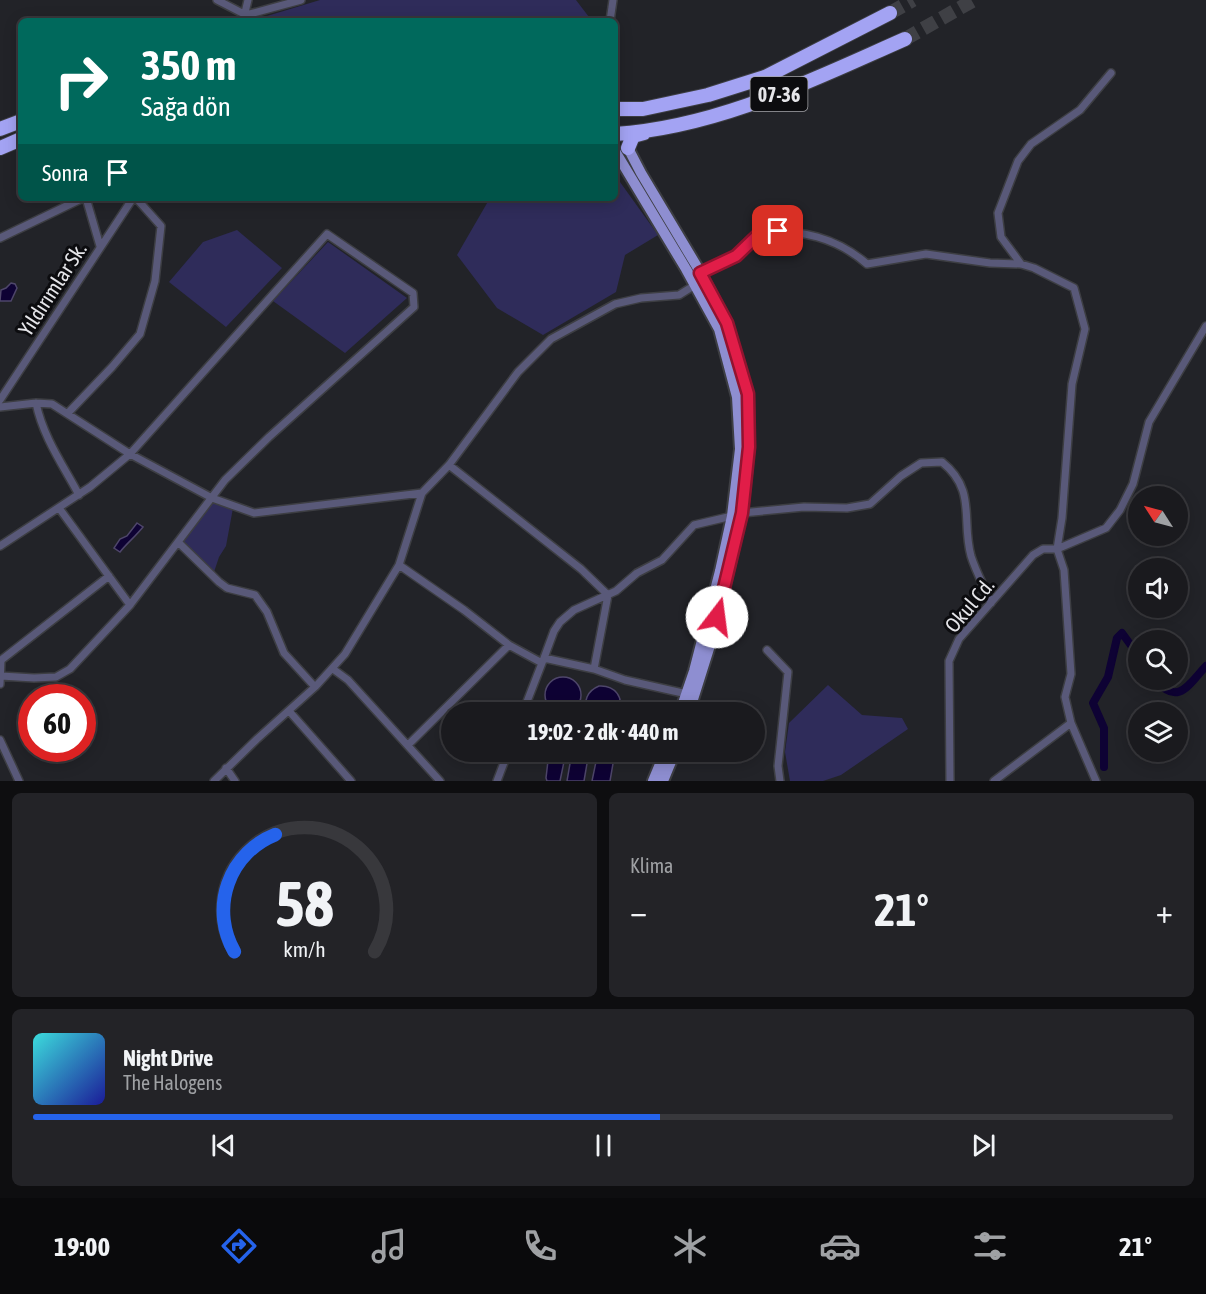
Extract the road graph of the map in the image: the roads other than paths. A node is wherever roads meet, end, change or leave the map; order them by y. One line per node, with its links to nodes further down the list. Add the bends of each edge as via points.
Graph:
1 (217, 0): 6 (street)
2 (248, 0): 7 (street)
3 (302, 0): 8 (street)
4 (613, 0): 9 (street)
5 (890, 13): 12 (highway, 07-36, via 765,77 708,95 643,109)
6 (242, 18)
7 (243, 18)
8 (246, 18)
9 (610, 18)
10 (905, 39): 15 (highway, 07-36, via 767,99 706,119)
11 (1111, 73): 26 (street, via 1080,110 1031,144 1018,161 998,213 1001,237)
12 (618, 109)
13 (18, 122): 14 (highway)
14 (0, 129)
15 (646, 132): 16 (highway, 07-36); 19 (highway, via 633,136)
16 (618, 134)
17 (18, 140): 18 (highway)
18 (0, 148)
19 (620, 150): 27 (main road, via 641,173); 28 (main road)
20 (79, 201): 24 (street)
21 (86, 201): 25 (street)
22 (132, 201): 25 (street, Yıldırımlar Sk.)
23 (137, 201): 33 (street, via 161,226 155,280 140,334)
24 (0, 238)
25 (100, 246): 30 (street, Yıldırımlar Sk.)
26 (1021, 264): 27 (street, via 926,254 867,264 852,250 810,234 762,231 736,256); 43 (street, via 1074,288 1085,328 1072,384)
27 (700, 273): 28 (street); 40 (main road, via 727,323 748,394 749,447)
28 (695, 285): 35 (street, via 679,296 615,304 551,339 518,372); 40 (main road, via 719,329 737,397)
29 (1206, 326): 43 (street, Okul Cd., via 1149,422 1133,484 1120,510 1106,528)
30 (0, 400)
31 (36, 403): 32 (street); 33 (street, via 52,404); 37 (street, via 48,440)
32 (0, 407)
33 (68, 413): 34 (street)
34 (130, 454): 37 (street); 38 (street); 38 (street, via 327,234 413,293 414,307 269,437)
35 (449, 465): 36 (street); 46 (street, via 581,569)
36 (423, 493): 38 (street, via 254,513); 44 (street)
37 (79, 495): 39 (street)
38 (212, 498): 41 (street)
39 (59, 508): 42 (street); 45 (street)
40 (737, 515): 46 (street, via 694,525 662,560); 47 (street, via 870,504 921,463 942,462 958,477 965,500 971,555); 57 (main road); 60 (main road, via 712,639)
41 (178, 542): 48 (street); 56 (street, via 227,588 255,595 267,612 284,653)
42 (0, 546)
43 (1057, 549): 47 (street, Okul Cd., via 1043,549 1033,555); 62 (street, via 1064,570 1071,674 1065,697)
44 (399, 565): 49 (street); 53 (street)
45 (109, 576): 48 (street); 51 (street)
46 (608, 595): 52 (street, via 574,610 560,622); 54 (street)
47 (991, 603): 78 (street, Okul Cd., via 958,639 949,661)
48 (130, 605): 55 (street, via 70,669 57,677)
49 (509, 645): 52 (street); 64 (street)
50 (767, 650): 77 (street, via 788,672 778,766)
51 (0, 660): 55 (street)
52 (543, 661): 54 (street); 58 (street)
53 (333, 669): 56 (street); 64 (street)
54 (594, 669): 57 (street)
55 (1, 680)
56 (315, 687): 61 (street)
57 (687, 694): 59 (main road)
58 (527, 702)
59 (684, 702)
60 (692, 702)
61 (289, 711): 68 (street); 72 (street)
62 (1071, 723): 79 (street); 80 (street)
63 (0, 740): 69 (street)
64 (408, 745): 73 (street)
65 (504, 762): 74 (street)
66 (661, 762): 75 (main road)
67 (671, 762): 76 (main road)
68 (226, 768): 70 (street); 71 (street)
69 (19, 781)
70 (214, 781)
71 (235, 781)
72 (351, 781)
73 (440, 781)
74 (497, 781)
75 (653, 781)
76 (663, 781)
77 (780, 781)
78 (950, 781)
79 (994, 781)
80 (1096, 781)

